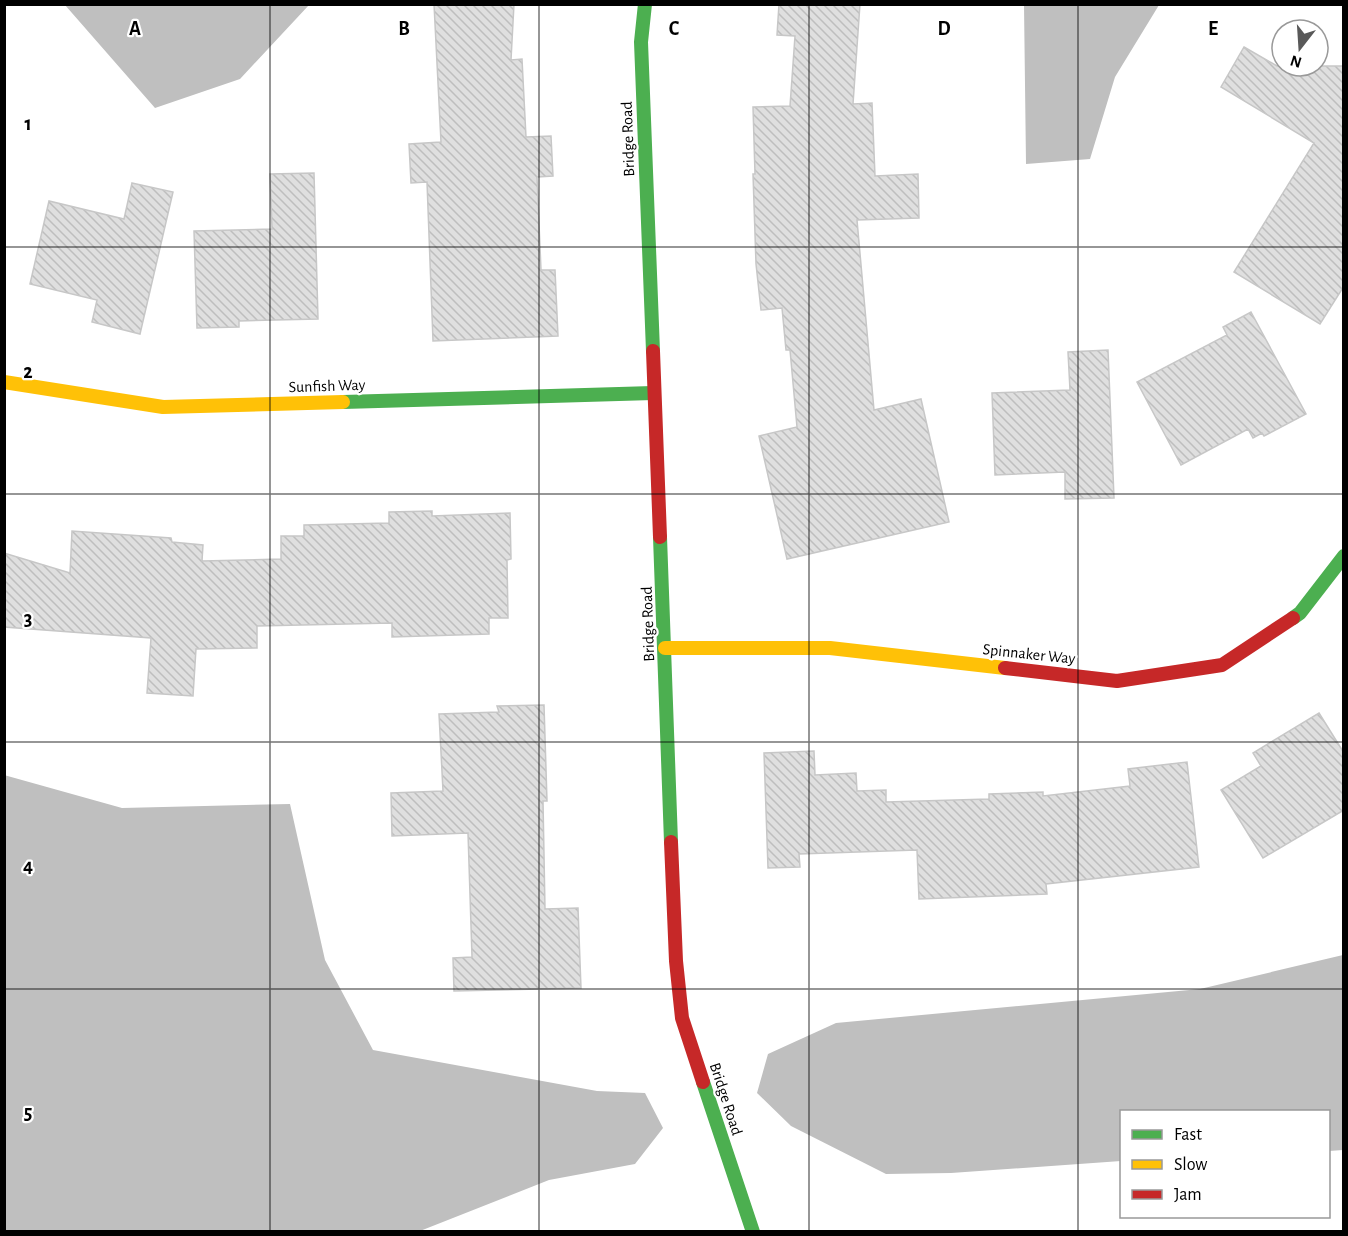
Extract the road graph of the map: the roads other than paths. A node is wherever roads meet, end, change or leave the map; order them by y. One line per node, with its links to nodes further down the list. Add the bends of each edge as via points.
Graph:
1 (645, 4): 3 (street, Bridge Road, via 641,42)
2 (4, 382): 3 (street, Sunfish Way, via 163,407)
3 (653, 393): 5 (street, Bridge Road)
4 (1344, 556): 5 (street, Spinnaker Way, via 1300,613 1222,665 1117,681 830,648)
5 (665, 648): 6 (street, Bridge Road, via 676,961 682,1018)
6 (753, 1232)

